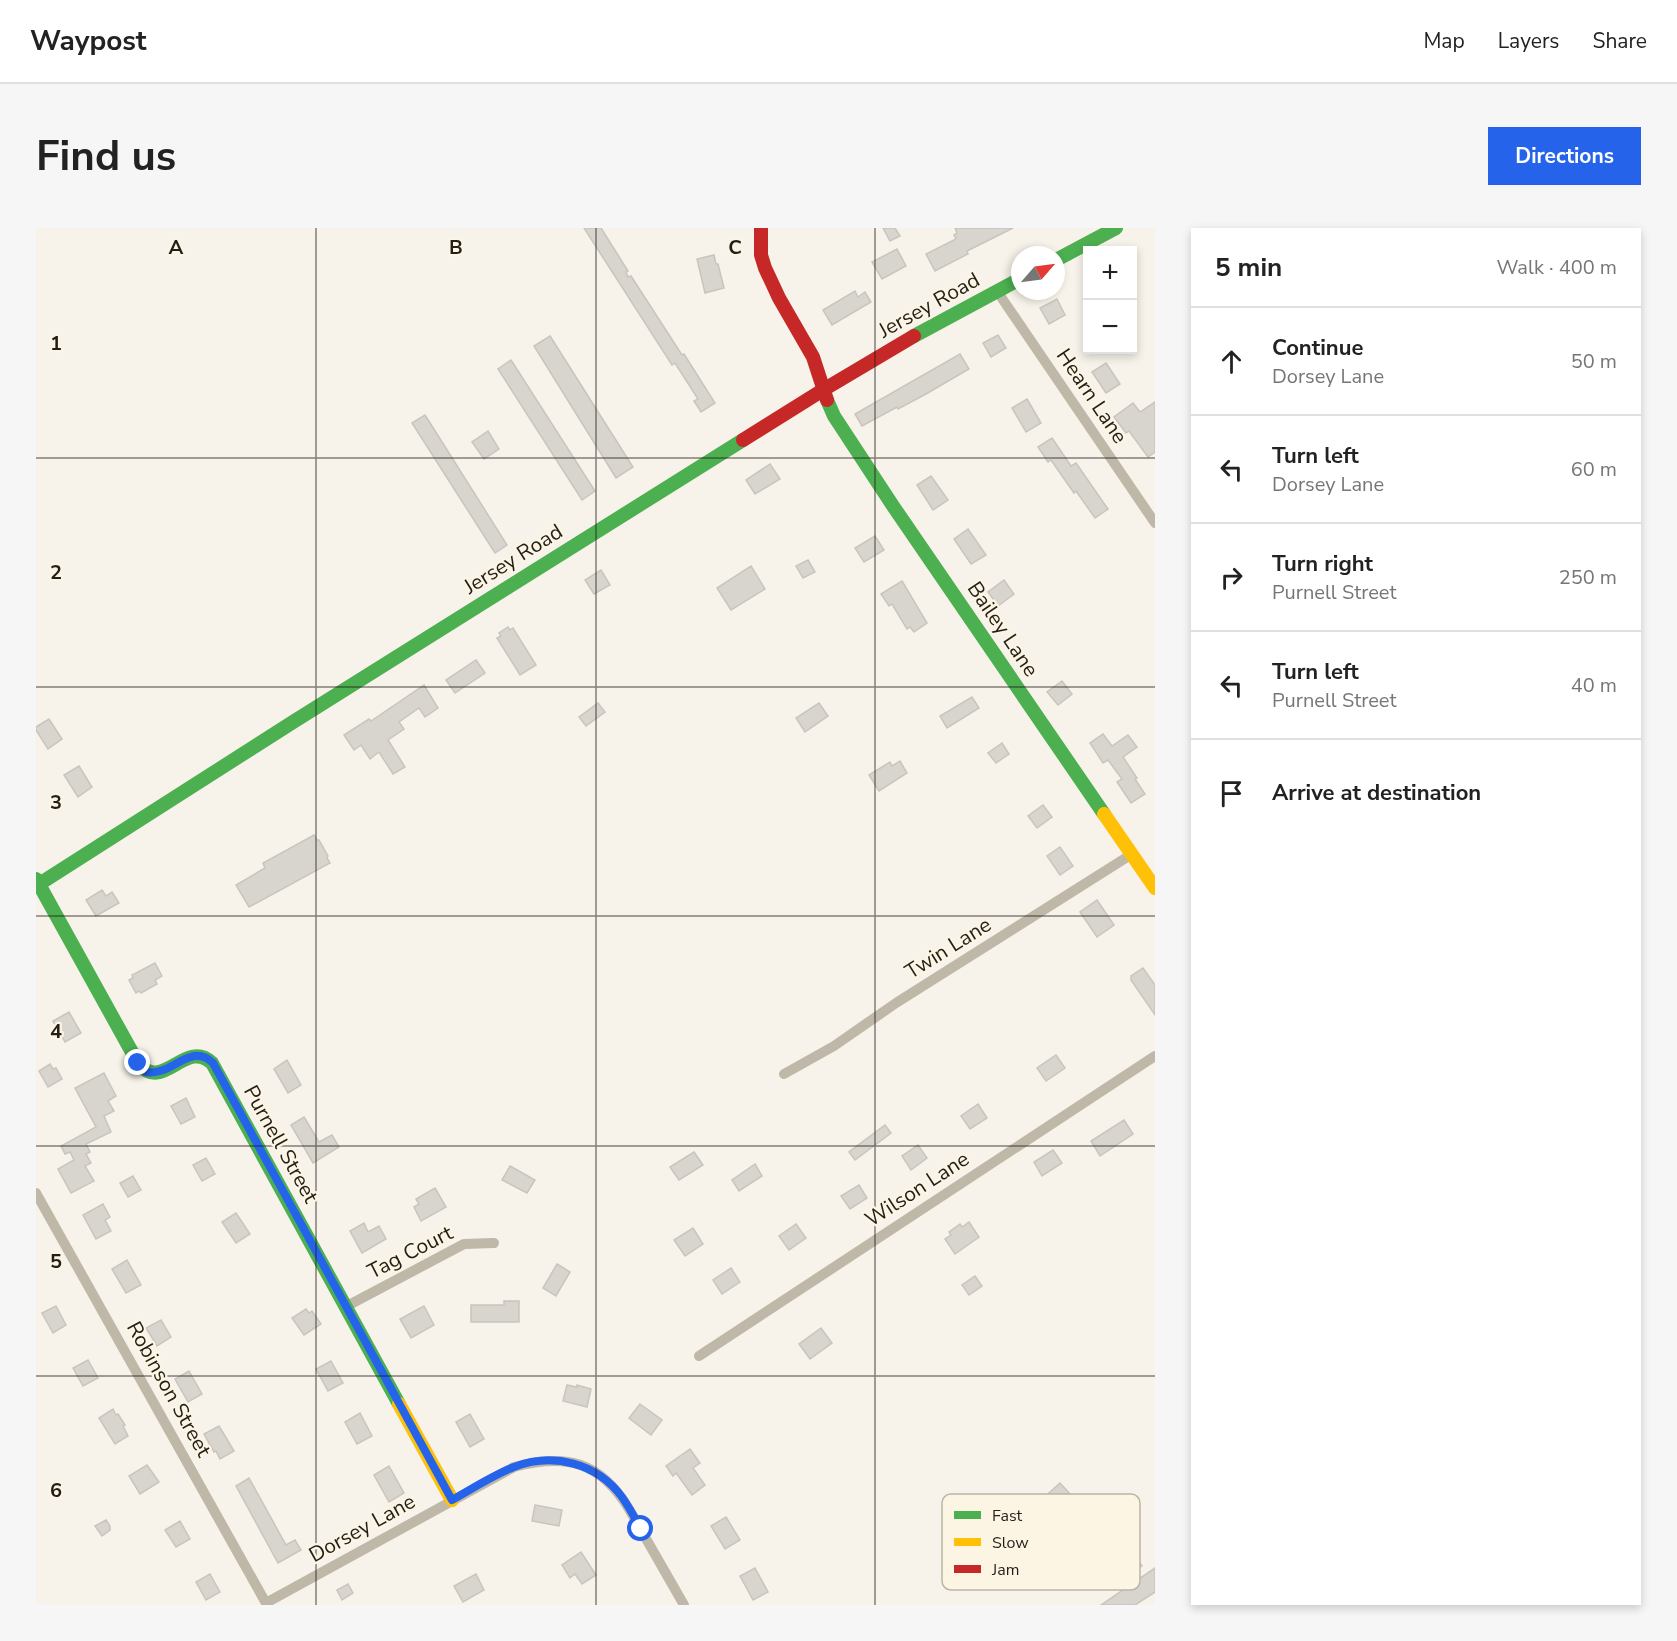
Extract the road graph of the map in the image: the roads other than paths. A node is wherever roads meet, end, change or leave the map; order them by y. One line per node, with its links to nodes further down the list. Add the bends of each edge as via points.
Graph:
1 (761, 228): 6 (street, Bailey Lane, via 765,268 813,357)
2 (1116, 228): 3 (street)
3 (1065, 255)
4 (1011, 284): 5 (street, Jersey Road)
5 (998, 291): 6 (street, Jersey Road); 7 (street, Hearn Lane)
6 (823, 390): 8 (street, Bailey Lane, via 834,416 893,506); 9 (street, Jersey Road)
7 (1155, 523)
8 (1132, 854): 10 (street, Bailey Lane); 12 (street, Twin Lane, via 834,1046)
9 (37, 883): 15 (street, Purnell Street, via 146,1072 161,1072 197,1055 213,1063)
10 (1155, 888)
11 (1155, 1056): 16 (street, Wilson Lane)
12 (784, 1074)
13 (36, 1193): 18 (street, Robinson Street)
14 (494, 1243): 15 (street, Tag Court, via 464,1244)
15 (347, 1306): 17 (street, Purnell Street)
16 (699, 1356)
17 (452, 1500): 18 (street, Dorsey Lane); 19 (street, Dorsey Lane, via 514,1467 549,1460 582,1466 611,1484 621,1496)
18 (267, 1604)
19 (684, 1605)

